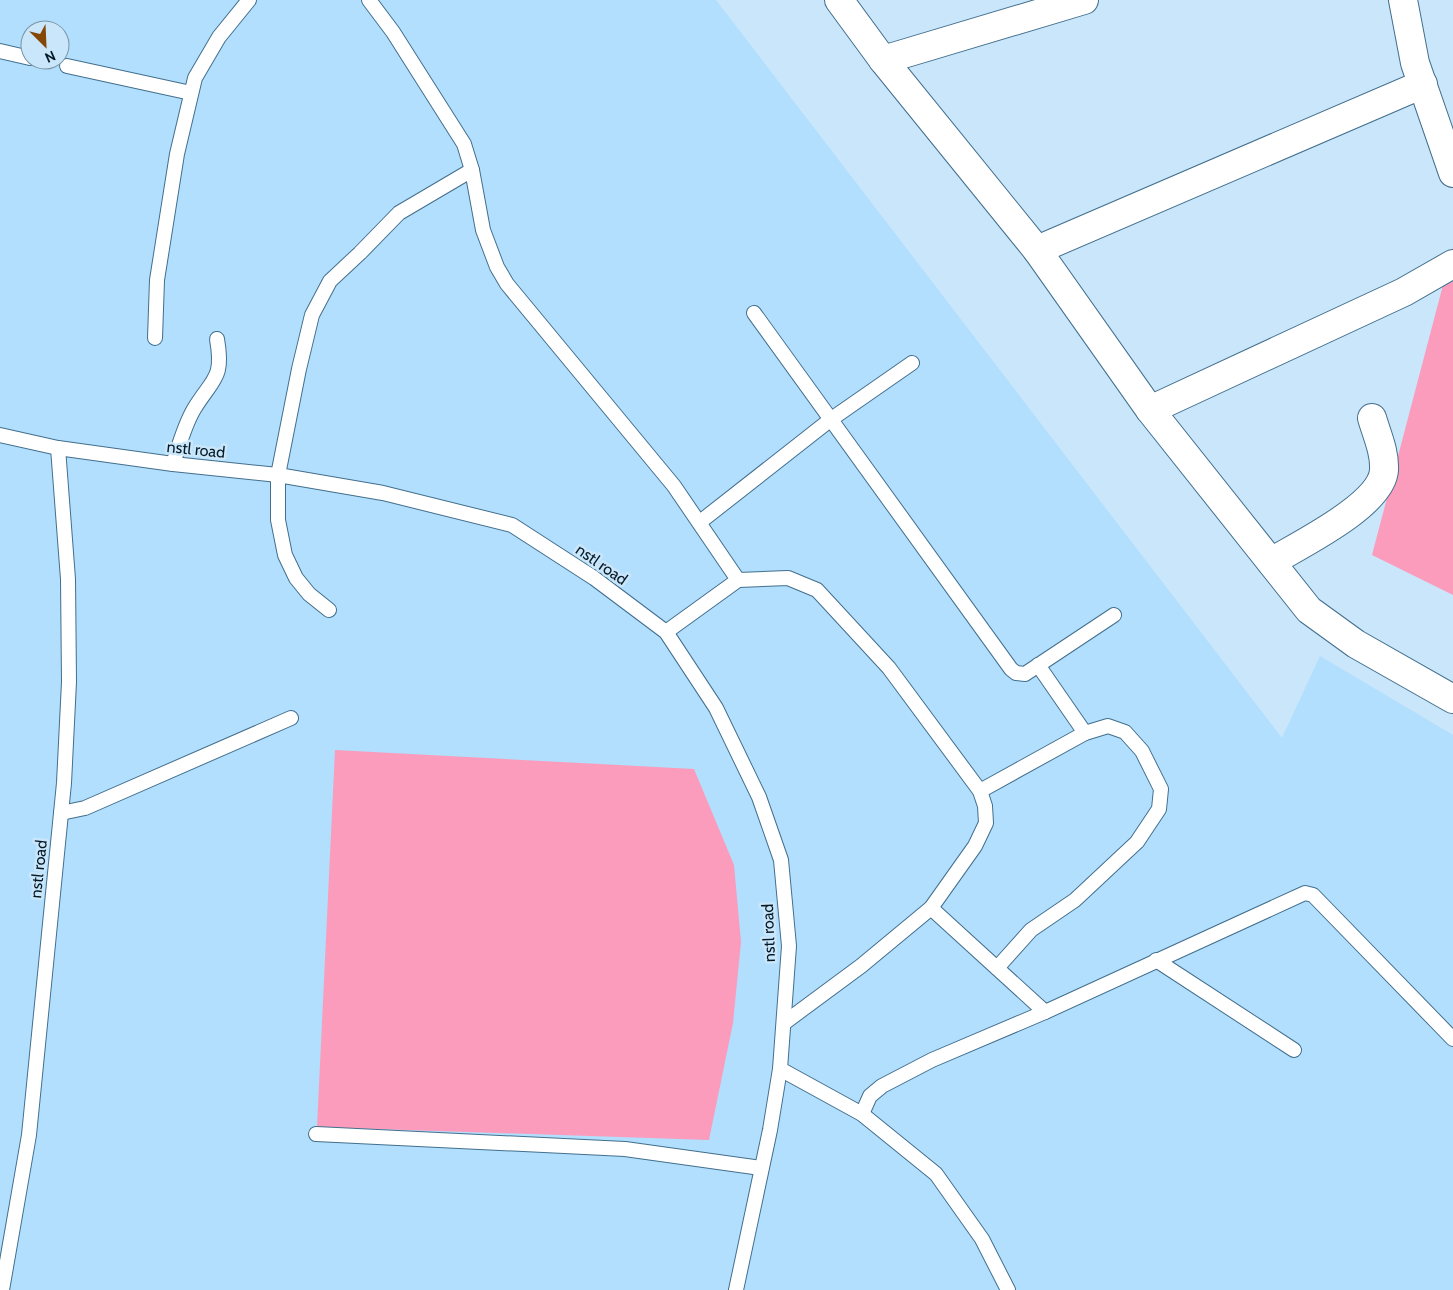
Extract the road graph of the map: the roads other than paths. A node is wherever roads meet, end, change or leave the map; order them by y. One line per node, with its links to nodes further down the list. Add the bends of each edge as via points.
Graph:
1 (249, 0): 11 (lane, via 219,38 195,78)
2 (369, 0): 12 (lane, via 464,144)
3 (839, 0): 8 (street)
4 (1084, 0): 8 (street)
5 (1403, 0): 10 (street, via 1415,63)
6 (0, 52): 7 (lane)
7 (20, 56)
8 (883, 60): 14 (street)
9 (70, 67): 11 (lane)
10 (1423, 84): 13 (street); 14 (street)
11 (191, 94): 17 (lane, via 177,154 157,280)
12 (472, 170): 26 (lane, via 399,213 330,281 312,315); 27 (lane, via 483,230 507,284)
13 (1453, 172)
14 (1037, 250): 20 (street)
15 (1453, 264): 20 (street, via 1404,292)
16 (754, 313): 22 (lane)
17 (155, 338)
18 (217, 339): 25 (lane, via 220,357 216,379 194,410)
19 (912, 363): 22 (lane)
20 (1150, 410): 28 (street)
21 (1372, 418): 28 (street, via 1384,453 1384,472 1372,495 1353,513)
22 (830, 420): 27 (lane); 33 (lane, via 1011,669 1025,674)
23 (0, 435): 24 (lane, nstl road)
24 (58, 448): 25 (lane, nstl road); 38 (lane, nstl road, via 68,578 68,663)
25 (173, 464): 26 (lane, nstl road)
26 (278, 475): 30 (lane, via 278,520 285,555 296,578); 32 (lane, nstl road, via 383,493 512,525 594,578)
27 (700, 522): 29 (lane)
28 (1271, 562): 34 (street, via 1309,610 1356,644)
29 (738, 580): 32 (lane); 37 (lane, via 788,578 817,590 889,668)
30 (329, 610)
31 (1114, 615): 33 (lane)
32 (666, 632): 43 (lane, nstl road, via 716,708 759,797 781,860 789,946)
33 (1038, 665): 36 (lane)
34 (1453, 699)
35 (291, 718): 38 (lane, via 94,804)
36 (1085, 733): 37 (lane); 41 (lane, via 1108,726 1125,732 1142,751 1156,777 1161,789 1159,809 1137,842 1106,873 1075,900 1031,930)
37 (980, 791): 39 (lane, via 986,823 975,846)
38 (61, 813): 50 (lane, nstl road, via 29,1135)
39 (931, 908): 41 (lane); 43 (lane, via 861,966)
40 (1156, 960): 42 (lane); 44 (lane, via 1305,893 1313,895); 45 (lane)
41 (997, 968): 42 (lane)
42 (1045, 1012): 47 (lane, via 932,1060 882,1086 870,1096)
43 (784, 1023): 46 (lane, nstl road)
44 (1453, 1039)
45 (1294, 1050)
46 (780, 1069): 47 (lane); 49 (lane, nstl road)
47 (862, 1114): 52 (lane, via 936,1174 982,1239)
48 (316, 1134): 49 (lane, via 626,1149)
49 (761, 1168): 51 (lane, nstl road)
50 (2, 1290)
51 (736, 1290)
52 (1008, 1290)

